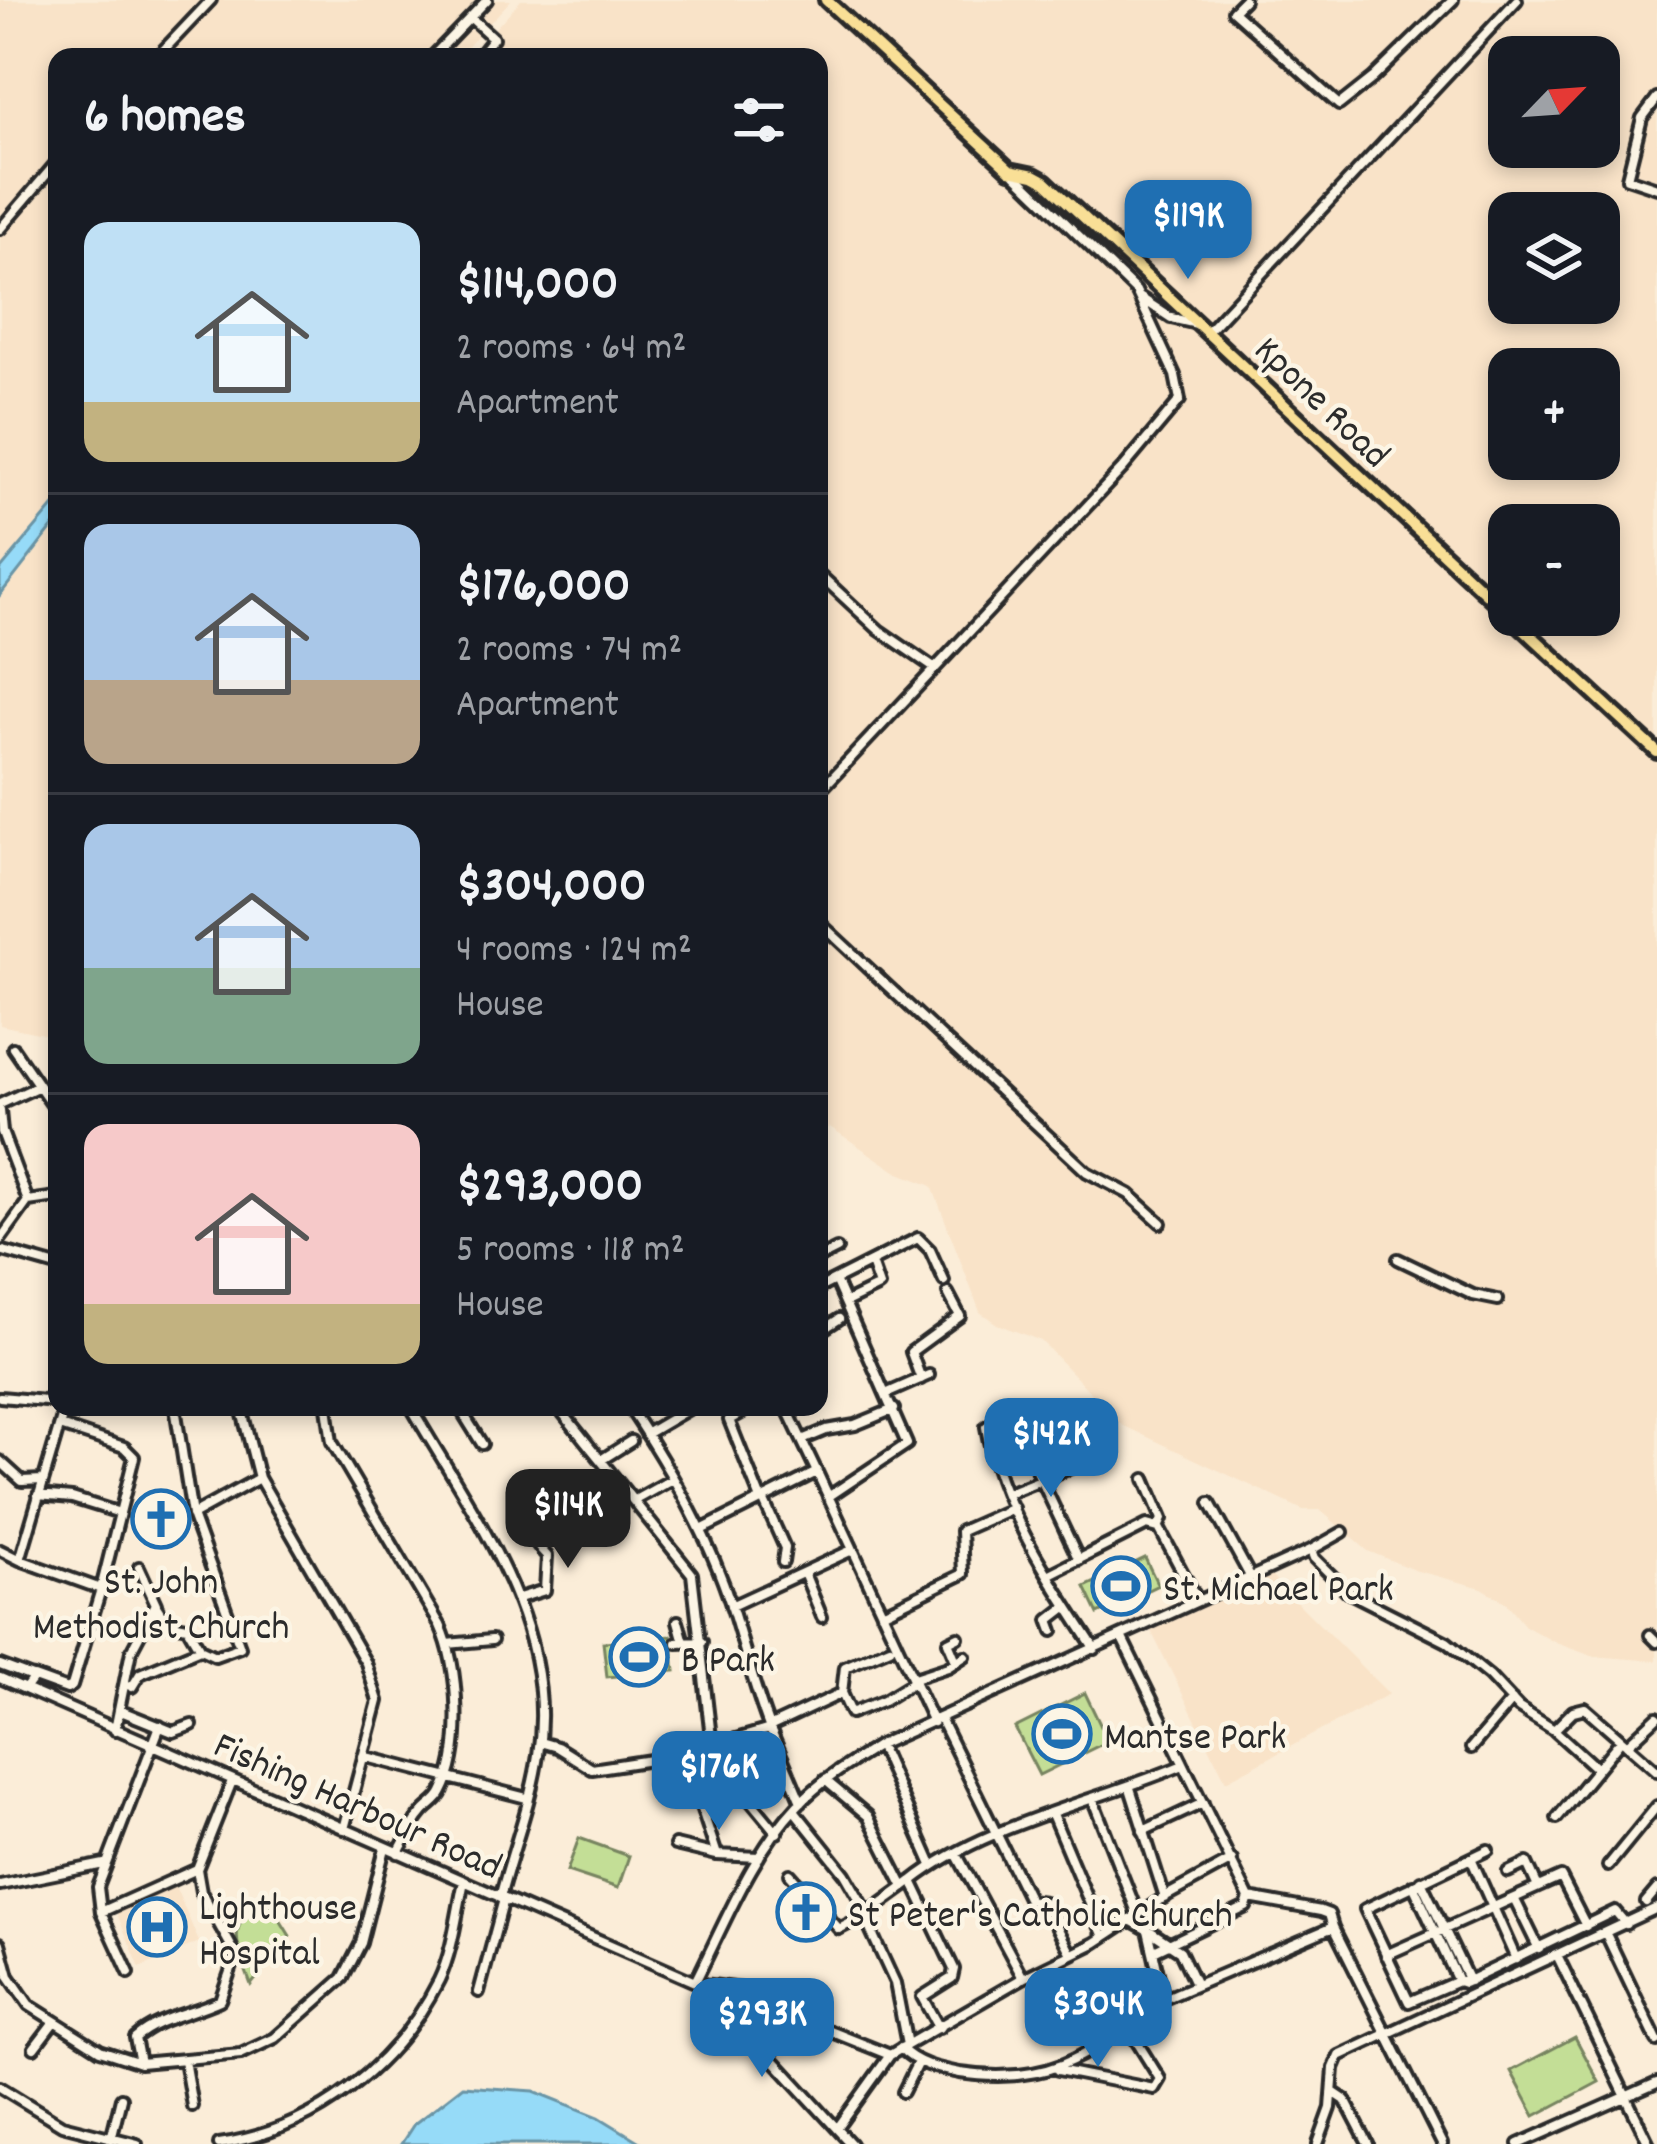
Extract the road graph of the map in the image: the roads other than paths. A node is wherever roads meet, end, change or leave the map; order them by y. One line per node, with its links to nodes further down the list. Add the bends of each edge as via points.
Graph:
1 (211, 0): 8 (street)
2 (487, 0): 7 (street)
3 (826, 0): 13 (main road, Kpone Road)
4 (1244, 0): 5 (street, via 1233,11 1339,105)
5 (1453, 0)
6 (1517, 0): 19 (street)
7 (471, 18): 9 (street); 10 (street, via 493,38)
8 (166, 48)
9 (441, 48)
10 (485, 48)
11 (1657, 98): 14 (street, via 1642,118 1627,173)
12 (48, 173): 15 (street)
13 (1014, 173): 16 (street); 17 (main road, Kpone Road, via 1040,177)
14 (1657, 188)
15 (0, 229)
16 (1125, 279): 17 (street); 18 (street)
17 (1152, 280): 19 (main road, Kpone Road)
18 (1140, 297): 19 (street); 23 (street, via 1178,383 1177,407)
19 (1204, 328): 21 (main road, Kpone Road)
20 (828, 582): 23 (street)
21 (1488, 595)
22 (1532, 636): 24 (main road, Kpone Road)
23 (934, 668): 25 (street)
24 (1657, 752)
25 (828, 782)
26 (828, 930): 33 (street, via 1087,1172)
27 (13, 1048): 28 (street)
28 (39, 1086): 29 (street); 30 (street)
29 (48, 1099)
30 (0, 1108): 32 (street)
31 (48, 1199): 32 (street)
32 (28, 1202): 34 (street)
33 (1161, 1222)
34 (0, 1240)
35 (0, 1250): 39 (street)
36 (837, 1250): 37 (street)
37 (828, 1254)
38 (1398, 1258): 45 (street)
39 (48, 1263)
40 (871, 1263): 41 (street, via 918,1238); 42 (street); 46 (street, via 879,1286)
41 (944, 1281)
42 (836, 1282): 43 (street); 46 (street)
43 (828, 1285)
44 (949, 1293): 49 (street, via 960,1316 911,1352 925,1377)
45 (1498, 1300)
46 (846, 1302): 49 (street)
47 (839, 1318): 48 (street)
48 (828, 1326)
49 (888, 1393): 53 (street)
50 (0, 1397): 51 (street)
51 (48, 1401)
52 (1012, 1408): 81 (street, via 986,1427)
53 (894, 1409): 68 (street); 83 (street, via 905,1448)
54 (63, 1416): 66 (street)
55 (176, 1416): 89 (street)
56 (243, 1416): 75 (street)
57 (328, 1416): 117 (street, via 332,1442)
58 (416, 1416): 104 (street)
59 (465, 1416): 70 (street)
60 (566, 1416): 71 (street)
61 (635, 1416): 67 (street)
62 (677, 1416): 67 (street)
63 (736, 1416): 85 (street, via 729,1420)
64 (790, 1416): 68 (street)
65 (1014, 1422): 79 (street)
66 (60, 1426): 77 (street); 88 (street, via 133,1455)
67 (646, 1434): 78 (street)
68 (802, 1440): 74 (street)
69 (631, 1441): 71 (street)
70 (482, 1444)
71 (602, 1460): 84 (street)
72 (0, 1461): 77 (street, via 22,1481)
73 (1078, 1466): 79 (street)
74 (817, 1472): 83 (street); 85 (street)
75 (259, 1478): 89 (street); 144 (street, via 374,1678 378,1702)
76 (1145, 1479): 90 (street, via 1162,1519)
77 (43, 1480): 82 (street)
78 (671, 1480): 84 (street); 91 (street)
79 (1042, 1480): 81 (street); 97 (street)
80 (524, 1493): 104 (street, via 520,1508 548,1556 544,1590)
81 (1008, 1493): 87 (street)
82 (38, 1495): 88 (street); 96 (street)
83 (827, 1497): 94 (street)
84 (634, 1500): 116 (street, via 692,1574)
85 (762, 1500): 91 (street); 98 (street, via 785,1548)
86 (1210, 1503): 102 (street)
87 (1013, 1508): 101 (street); 109 (street, via 964,1527 963,1574)
88 (120, 1513): 103 (street)
89 (192, 1515): 119 (street, via 242,1644 219,1656)
90 (1158, 1528): 97 (street, via 1147,1525); 105 (street)
91 (700, 1531): 107 (street)
92 (1342, 1532): 95 (street)
93 (0, 1550): 96 (street)
94 (852, 1550): 100 (street); 109 (street)
95 (1311, 1550): 102 (street); 128 (street, via 1348,1592 1447,1642)
96 (20, 1560): 103 (street)
97 (1079, 1560): 101 (street)
98 (783, 1562)
99 (139, 1567): 106 (street)
100 (803, 1573): 107 (street); 110 (street)
101 (1048, 1575): 108 (street)
102 (1250, 1576): 105 (street)
103 (101, 1589): 122 (street, via 72,1686)
104 (519, 1598): 137 (street, via 540,1697)
105 (1198, 1600): 113 (street)
106 (155, 1604): 119 (street, via 167,1623 188,1627); 125 (street, via 131,1651)
107 (731, 1606): 134 (street)
108 (1067, 1606): 112 (street, via 1048,1620); 120 (street)
109 (882, 1612): 124 (street)
110 (823, 1617)
111 (678, 1621): 116 (street, via 681,1643)
112 (1053, 1631)
113 (1121, 1636): 120 (street); 145 (street)
114 (958, 1637): 124 (street, via 948,1642 960,1658)
115 (492, 1640): 117 (street)
116 (702, 1642): 141 (street)
117 (447, 1644): 148 (street, via 458,1728)
118 (890, 1648): 127 (street, via 845,1666)
119 (200, 1649): 125 (street, via 140,1674 132,1688)
120 (1095, 1649): 131 (street)
121 (0, 1665): 122 (street)
122 (32, 1677): 126 (street)
123 (0, 1678): 126 (street, Fishing Harbour Road)
124 (915, 1680): 127 (street, via 851,1713); 131 (street)
125 (126, 1684): 129 (street)
126 (25, 1689): 135 (street, Fishing Harbour Road)
127 (842, 1693): 134 (street)
128 (1512, 1700): 136 (street); 142 (street)
129 (121, 1711): 133 (street); 135 (street)
130 (1657, 1718): 138 (street)
131 (937, 1721): 139 (street); 163 (street)
132 (192, 1725): 133 (street, via 176,1732)
133 (160, 1726): 140 (street)
134 (770, 1728): 141 (street); 156 (street)
135 (115, 1730): 140 (street, Fishing Harbour Road)
136 (1554, 1730): 138 (street, via 1586,1708); 146 (street)
137 (540, 1742): 143 (street, via 592,1769); 153 (street)
138 (1624, 1743): 146 (street); 147 (street)
139 (879, 1745): 149 (street); 174 (street)
140 (153, 1747): 150 (street, Fishing Harbour Road); 173 (street)
141 (712, 1747): 143 (street)
142 (1472, 1748)
143 (684, 1755): 169 (street)
144 (363, 1756): 148 (street); 160 (street)
145 (1183, 1765): 151 (street); 155 (street)
146 (1597, 1769): 159 (street)
147 (1657, 1772)
148 (448, 1778): 153 (street); 168 (street)
149 (825, 1780): 156 (street); 181 (street, via 868,1816)
150 (232, 1781): 160 (street, Fishing Harbour Road); 176 (street)
151 (1130, 1788): 154 (street); 161 (street)
152 (750, 1791): 162 (street)
153 (526, 1798): 185 (street)
154 (1093, 1800): 158 (street); 194 (street)
155 (1204, 1803): 161 (street); 172 (street)
156 (797, 1806): 162 (street); 193 (street)
157 (1657, 1806): 175 (street)
158 (1052, 1814): 163 (street); 201 (street)
159 (1557, 1819)
160 (344, 1829): 165 (street, Fishing Harbour Road)
161 (1143, 1831): 186 (street)
162 (777, 1833): 170 (street)
163 (998, 1834): 167 (street); 206 (street, via 1029,1900 1044,1902)
164 (675, 1845): 169 (street)
165 (385, 1848): 168 (street, Fishing Harbour Road); 226 (street, via 361,1942 343,1978 260,2047)
166 (1488, 1850): 171 (street)
167 (956, 1852): 174 (street); 211 (street)
168 (398, 1853): 179 (street, Fishing Harbour Road)
169 (717, 1855): 170 (street)
170 (759, 1857): 212 (street)
171 (1471, 1858): 180 (street); 190 (street)
172 (1232, 1860): 186 (street); 187 (street)
173 (105, 1864): 182 (street); 192 (street)
174 (932, 1865): 181 (street)
175 (1608, 1866)
176 (196, 1869): 192 (street); 228 (street, via 236,1963 220,2000 134,2038)
177 (1508, 1872): 183 (street, via 1528,1863)
178 (790, 1874): 193 (street, via 839,1929)
179 (464, 1881): 185 (street, Fishing Harbour Road); 241 (street, via 439,1979 395,2049 333,2103)
180 (1417, 1883): 199 (street); 207 (street, via 1365,1909)
181 (908, 1884): 193 (street); 220 (street, via 954,1969 922,1997)
182 (0, 1886)
183 (1538, 1887): 188 (street); 196 (street, via 1564,1878)
184 (1657, 1889): 189 (street)
185 (502, 1898): 212 (street, Fishing Harbour Road); 215 (street)
186 (1165, 1898): 194 (street)
187 (1249, 1898): 197 (street, via 1322,1911); 202 (street, via 1246,1907)
188 (1514, 1898): 190 (street); 204 (street)
189 (1646, 1902)
190 (1492, 1907): 199 (street); 209 (street)
191 (1656, 1909): 195 (street)
192 (101, 1912): 210 (street)
193 (866, 1914): 223 (street, via 895,1983)
194 (1134, 1918): 198 (street); 201 (street)
195 (1626, 1924): 196 (street, via 1616,1911); 200 (street)
196 (1586, 1926): 204 (street)
197 (1334, 1927): 214 (street); 221 (street)
198 (1148, 1930): 202 (street); 205 (street)
199 (1439, 1931): 207 (street); 213 (street)
200 (1606, 1934): 208 (street); 222 (street)
201 (1105, 1937): 206 (street)
202 (1172, 1942): 205 (street); 214 (street)
203 (0, 1943): 218 (street, via 19,1993)
204 (1539, 1949): 209 (street)
205 (1156, 1950): 217 (street)
206 (1071, 1954): 211 (street)
207 (1386, 1954): 213 (street, via 1408,2002)
208 (1558, 1958): 216 (street); 234 (street)
209 (1516, 1959): 213 (street)
210 (129, 1973)
211 (1024, 1978): 220 (street)
212 (694, 1982): 225 (street, via 765,1992 785,2013); 237 (street)
213 (1463, 1982): 216 (street)
214 (1195, 1983): 217 (street)
215 (479, 1992)
216 (1470, 1996): 221 (street)
217 (1164, 1999): 219 (street)
218 (53, 2023): 224 (street); 228 (street)
219 (1126, 2026): 229 (street); 229 (street, via 1160,2080 1154,2089)
220 (938, 2028): 223 (street)
221 (1390, 2033): 233 (street, via 1339,2056); 245 (street)
222 (1657, 2041)
223 (904, 2046): 225 (street); 227 (street)
224 (34, 2048)
225 (890, 2055): 237 (street)
226 (184, 2060): 228 (street); 236 (street)
227 (918, 2062): 229 (street, via 988,2076); 232 (street)
228 (140, 2063)
229 (1056, 2070)
230 (1657, 2083): 234 (street)
231 (0, 2087): 238 (street, via 62,2125)
232 (903, 2092)
233 (1333, 2092): 243 (street); 244 (street)
234 (1625, 2097): 239 (street); 247 (street)
235 (121, 2098): 238 (street)
236 (192, 2106)
237 (837, 2129): 242 (street)
238 (111, 2139): 240 (street)
239 (1541, 2140): 246 (street)
240 (137, 2144)
241 (219, 2144)
242 (850, 2144)
243 (1318, 2144)
244 (1368, 2144)
245 (1442, 2144)
246 (1519, 2144)
247 (1649, 2144)

